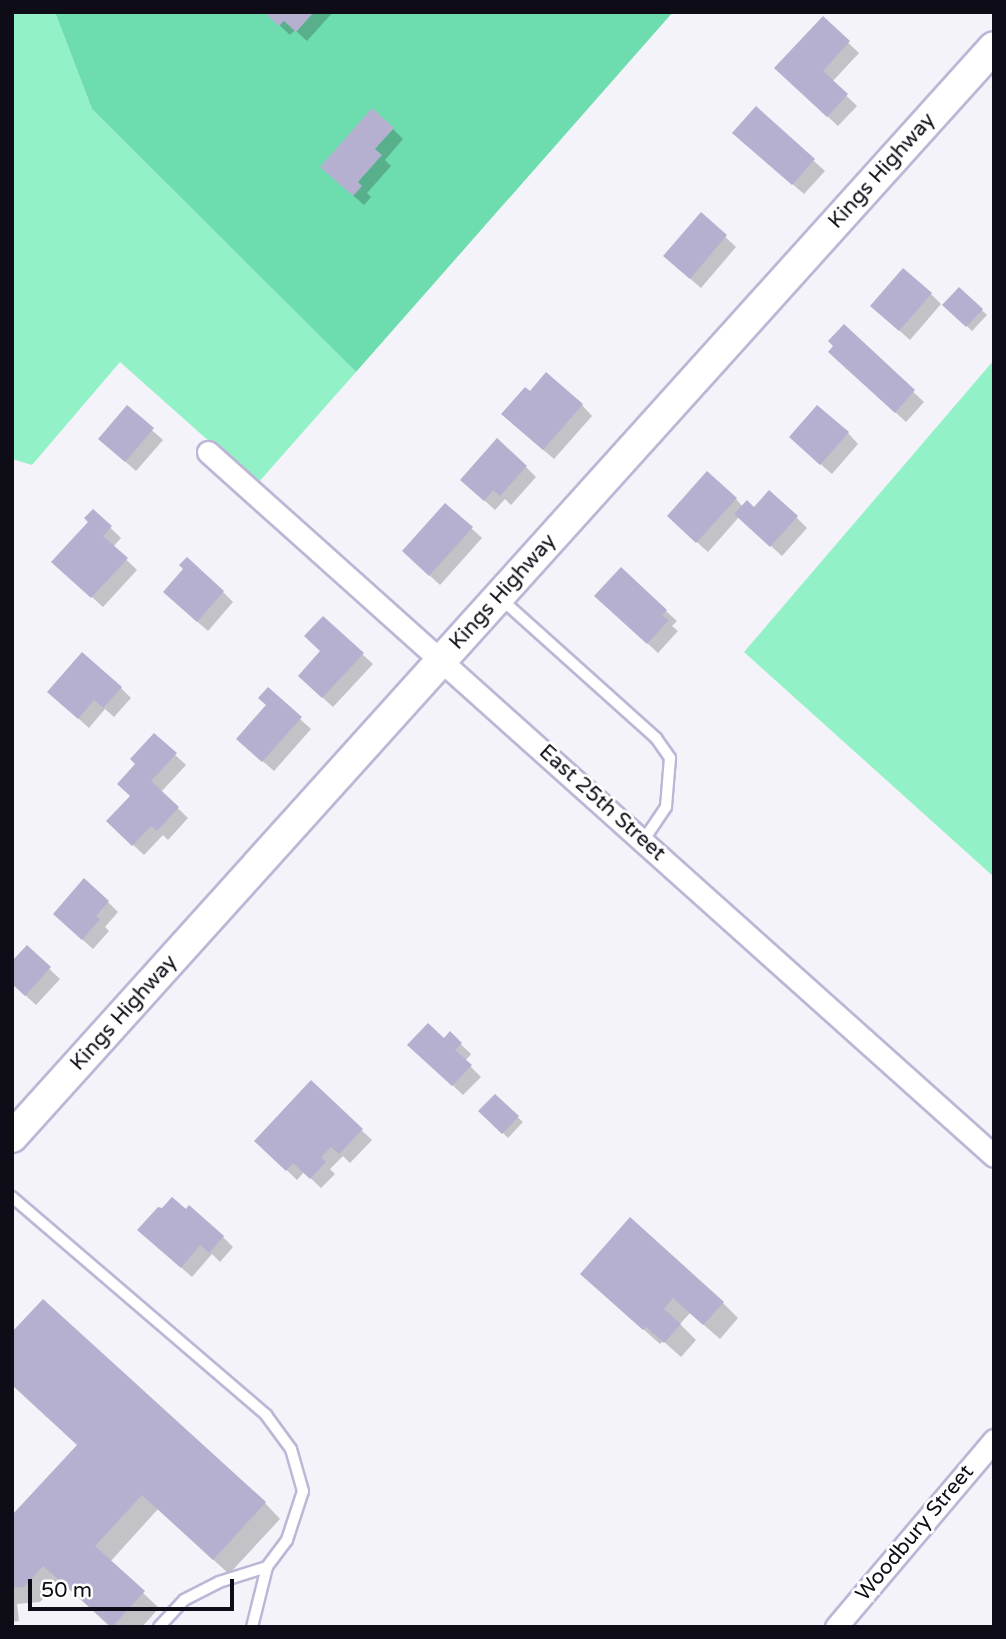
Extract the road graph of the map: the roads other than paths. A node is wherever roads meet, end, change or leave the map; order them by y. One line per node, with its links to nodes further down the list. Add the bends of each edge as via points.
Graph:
1 (994, 47): 3 (street, Kings Highway)
2 (208, 452): 4 (street, East 25th Street)
3 (498, 596): 4 (street, Kings Highway); 5 (lane, via 656,738 670,758 666,807)
4 (442, 659): 5 (street, East 25th Street); 6 (street, Kings Highway)
5 (644, 840): 7 (street, East 25th Street)
6 (12, 1138)
7 (994, 1156)
8 (12, 1197): 10 (lane, via 266,1415 291,1449 303,1491 287,1540)
9 (994, 1440): 13 (street, Woodbury Street)
10 (267, 1567): 11 (lane, via 219,1582 184,1600); 12 (lane)
11 (159, 1627)
12 (252, 1627)
13 (836, 1627)

